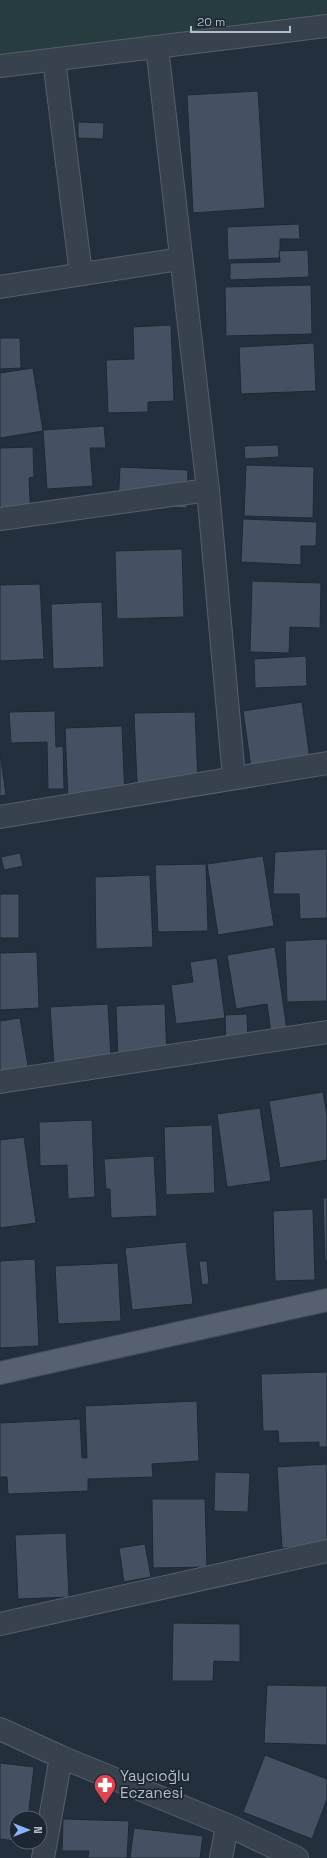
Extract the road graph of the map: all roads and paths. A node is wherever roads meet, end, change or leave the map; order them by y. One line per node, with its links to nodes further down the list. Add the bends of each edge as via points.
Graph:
1 (327, 26): 2 (street)
2 (157, 47): 3 (street); 5 (street)
3 (54, 60): 4 (street); 6 (street)
4 (0, 66)
5 (180, 259): 6 (street); 8 (street)
6 (81, 274): 7 (street)
7 (0, 287)
8 (208, 490): 9 (street); 11 (street)
9 (0, 519)
10 (327, 763): 11 (street)
11 (234, 778): 12 (street)
12 (0, 817)
13 (327, 1032): 14 (street)
14 (0, 1082)
15 (327, 1300): 16 (main road)
16 (0, 1373)
17 (327, 1551): 18 (street)
18 (0, 1624)
19 (0, 1729): 20 (street)
20 (61, 1757): 21 (street); 22 (street)
21 (227, 1825): 23 (street); 24 (street)
22 (43, 1858)
23 (221, 1858)
24 (297, 1858)

